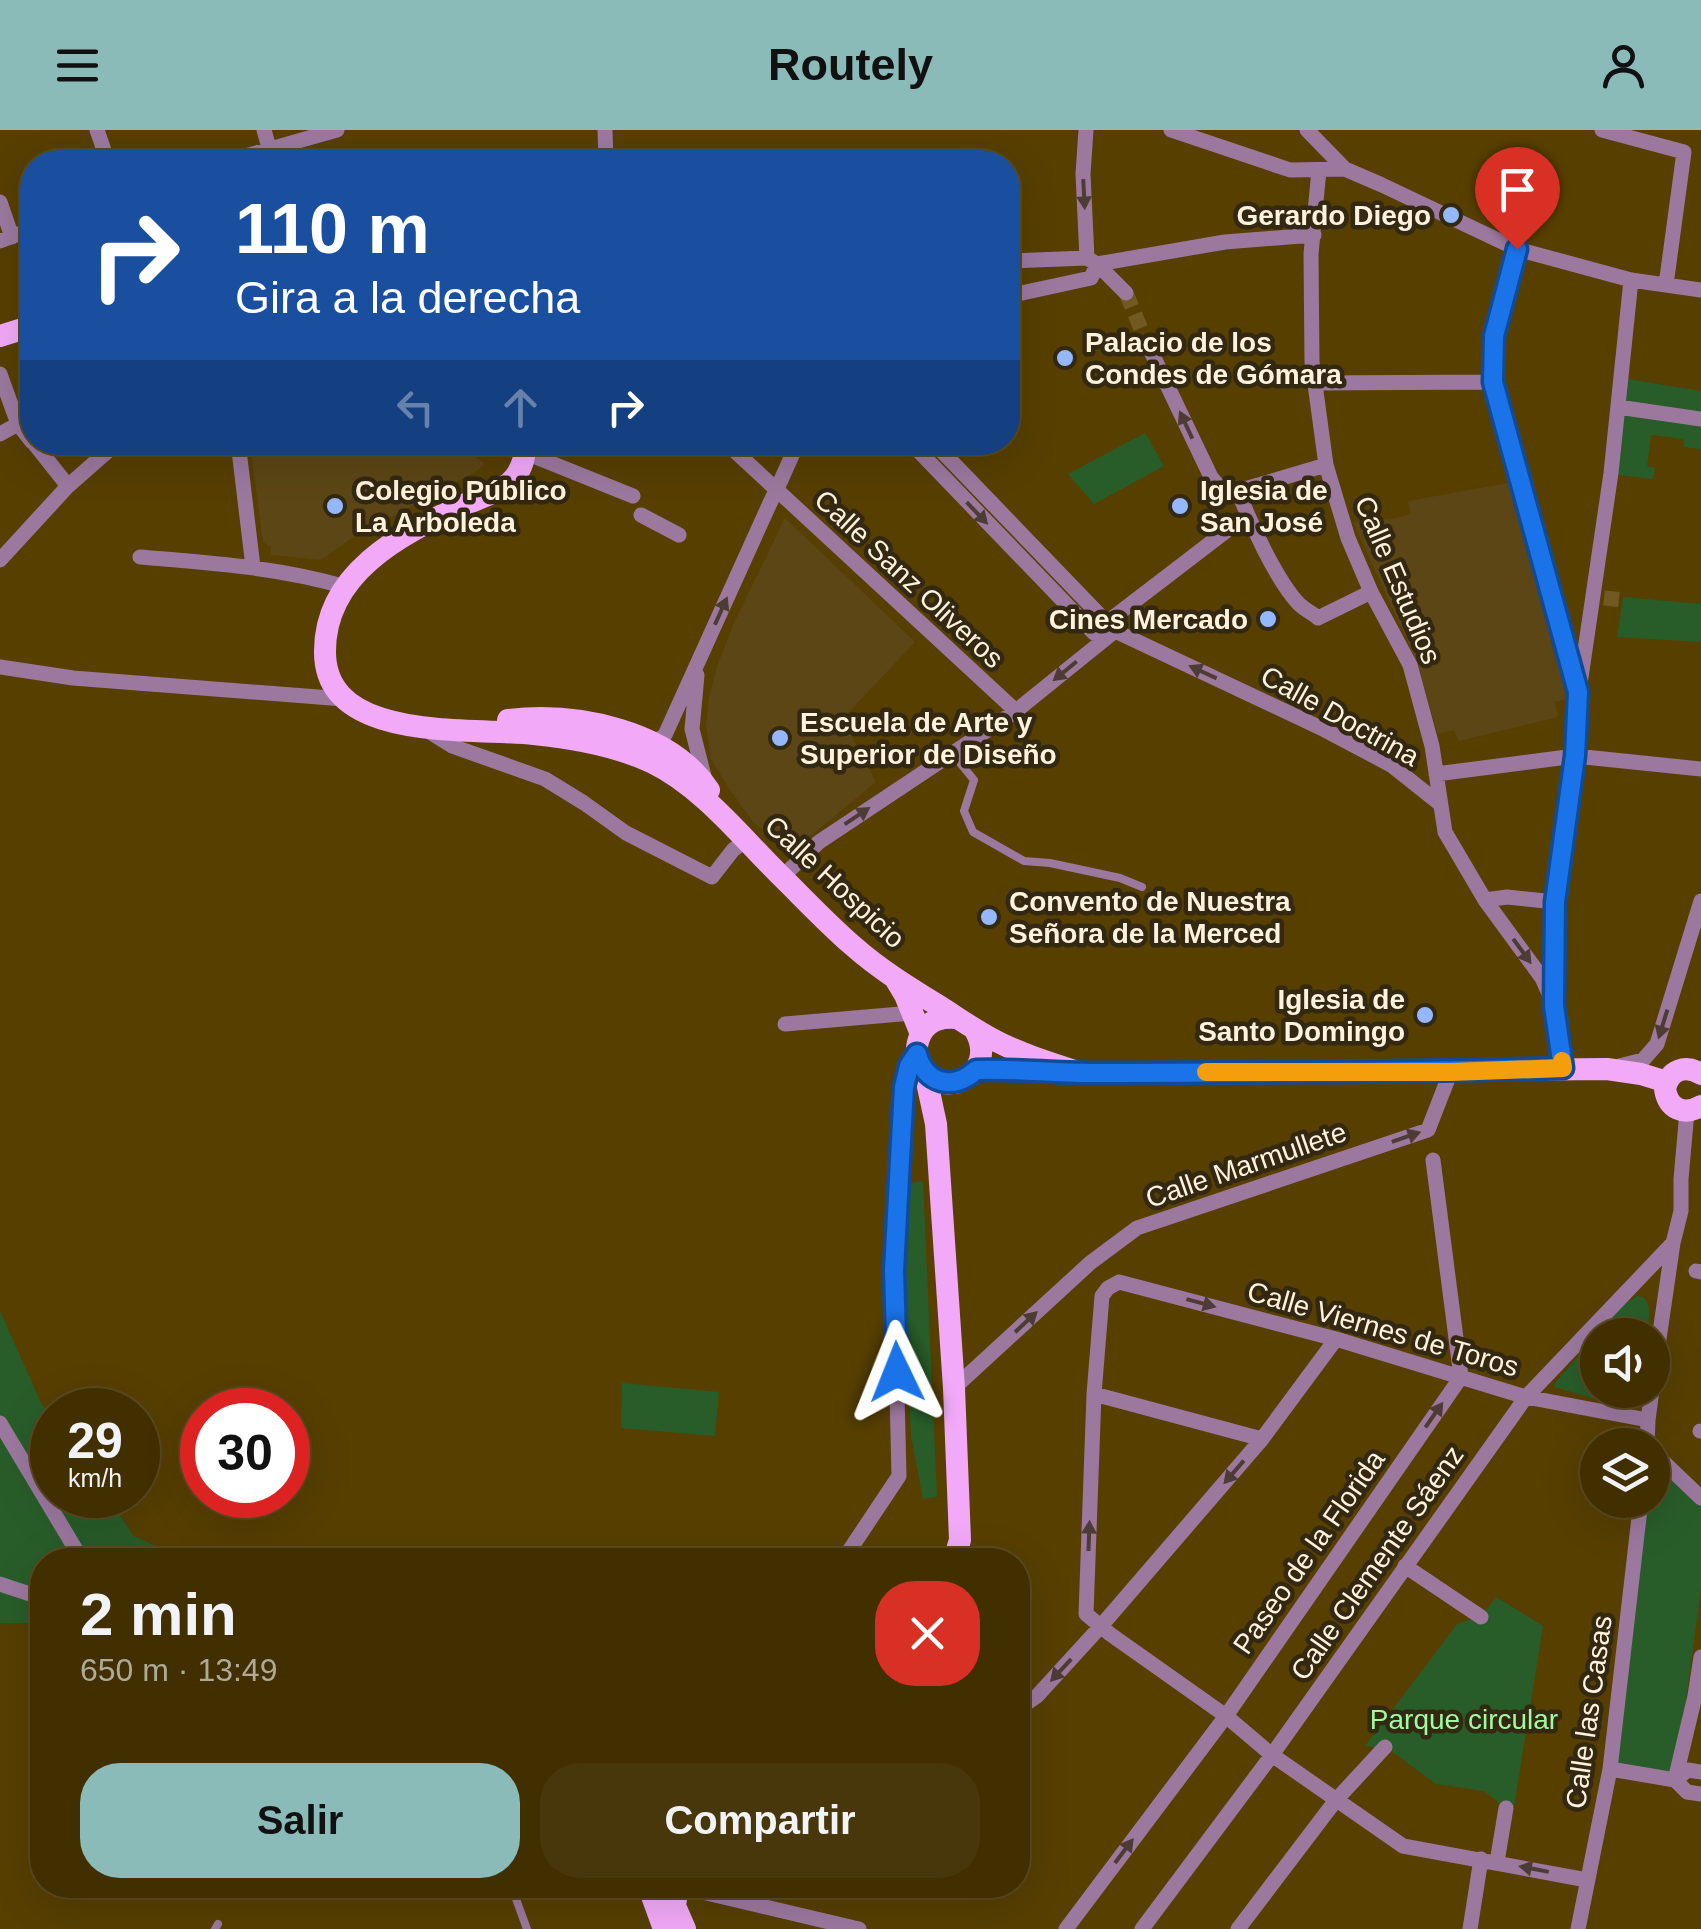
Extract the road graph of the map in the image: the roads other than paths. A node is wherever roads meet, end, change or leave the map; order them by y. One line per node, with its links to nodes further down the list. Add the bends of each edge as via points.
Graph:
1 (337, 130): 6 (street)
2 (1086, 130): 16 (street, one-way to 16, via 1083,174)
3 (1171, 130): 9 (street, via 1290,170)
4 (1307, 130): 10 (street)
5 (1610, 131): 7 (street)
6 (286, 150)
7 (1684, 152): 8 (street); 18 (street)
8 (1701, 155)
9 (1318, 170): 10 (street); 12 (street, Calle Estudios)
10 (1345, 170): 14 (street)
11 (0, 202): 13 (street)
12 (1314, 235): 16 (street); 24 (street, Calle Estudios)
13 (6, 239)
14 (1517, 249): 17 (street); 25 (street, via 1494,336)
15 (1020, 261): 16 (street)
16 (1092, 261): 20 (street); 21 (street, via 1091,278)
17 (1631, 280): 18 (street); 26 (street)
18 (1666, 285): 19 (street)
19 (1701, 290)
20 (1126, 292)
21 (1020, 293)
22 (1147, 343): 42 (street, one-way to 22, via 1222,490 1211,478)
23 (0, 374): 28 (street)
24 (1315, 382): 25 (street); 40 (street, Calle Estudios)
25 (1493, 382): 55 (street)
26 (1618, 408): 27 (street); 55 (street, via 1598,598)
27 (1701, 419)
28 (18, 424): 29 (street); 30 (street)
29 (20, 426)
30 (0, 434)
31 (43, 455): 41 (street)
32 (103, 455): 41 (street)
33 (240, 455): 49 (street)
34 (524, 455): 50 (main road, via 505,486 393,542)
35 (542, 455): 43 (street)
36 (739, 455): 57 (street, Calle Sanz Oliveros)
37 (792, 455): 53 (street, one-way to 37, bridge)
38 (923, 455): 52 (street, Calle Doctrina, one-way to 52, via 1094,633)
39 (945, 455): 52 (street, Calle Doctrina)
40 (1326, 465): 42 (street); 51 (street, Calle Estudios)
41 (68, 486): 48 (street)
42 (1238, 491): 45 (street)
43 (633, 496)
44 (642, 515): 46 (street)
45 (1247, 515): 51 (street, via 1299,604 1318,618); 52 (street)
46 (679, 535)
47 (140, 557): 49 (street)
48 (0, 560)
49 (253, 567): 50 (street)
50 (346, 587): 56 (main road, via 324,646 325,666)
51 (1370, 592): 65 (street, Calle Estudios, via 1410,664)
52 (1110, 627): 57 (street, one-way to 57); 67 (street, Calle Doctrina, one-way to 52, via 1391,765)
53 (700, 658): 61 (street, via 665,735); 66 (street, via 692,729)
54 (0, 667): 56 (street)
55 (1578, 692): 63 (street)
56 (344, 699): 58 (main road, via 360,711)
57 (1016, 711): 62 (street)
58 (421, 726): 59 (main road); 68 (street, via 452,746 545,780 626,833 712,877)
59 (461, 730): 60 (main road); 61 (main road, via 553,718 639,736)
60 (547, 736): 61 (street, via 583,732); 68 (main road, via 593,741 652,763)
61 (647, 745): 66 (main road, via 672,755)
62 (952, 753): 69 (street, one-way to 62, via 818,842); 70 (lane, via 974,780 964,811 972,832 1024,862 1120,878)
63 (1575, 756): 64 (street); 65 (street); 73 (street)
64 (1701, 769)
65 (1436, 774): 67 (street, Calle Estudios)
66 (708, 788): 68 (main road)
67 (1440, 804): 71 (street, via 1445,832)
68 (740, 833): 69 (main road, Calle Hospicio)
69 (782, 877): 75 (main road, Calle Hospicio)
70 (1142, 888)
71 (1486, 900): 73 (street); 76 (street, one-way to 76, via 1542,978)
72 (1701, 901): 74 (street)
73 (1555, 902): 76 (street)
74 (1695, 942): 81 (street, one-way to 81, via 1658,1044 1643,1060)
75 (896, 980): 78 (main road, Calle Hospicio); 79 (main road, Calle Hospicio)
76 (1554, 1006): 80 (street)
77 (784, 1024): 79 (street)
78 (966, 1024): 79 (main road, via 934,1021); 83 (main road, Calle Hospicio); 85 (main road, via 983,1050)
79 (919, 1044): 85 (main road, via 941,1082); 88 (main road, Calle Hospicio); 108 (street, via 904,1087 894,1270 899,1476)
80 (1563, 1068): 81 (main road); 82 (main road)
81 (1607, 1069): 86 (main road)
82 (1451, 1072): 83 (main road); 96 (street, Calle Marmullete, one-way to 82, via 1136,1228 1428,1130)
83 (1081, 1073): 85 (main road)
84 (1701, 1074): 86 (main road, via 1684,1068)
85 (967, 1076): 88 (main road)
86 (1667, 1082): 87 (main road, via 1670,1103)
87 (1694, 1108): 90 (street)
88 (936, 1120): 96 (main road, Calle Hospicio)
89 (1433, 1160): 95 (street)
90 (1681, 1211): 91 (street); 92 (street)
91 (1701, 1212)
92 (1673, 1243): 93 (street); 98 (street, Calle Clemente Sáenz)
93 (1662, 1318)
94 (1336, 1339): 95 (street, Calle Viernes de Toros); 97 (street, Calle Viernes de Toros, one-way to 94, via 1102,1296 1119,1282); 103 (street)
95 (1460, 1378): 98 (street, Calle Viernes de Toros); 117 (street, Paseo de la Florida, one-way to 95)
96 (954, 1388): 109 (main road, Calle Hospicio)
97 (1094, 1394): 103 (street); 114 (street, one-way to 97, via 1086,1614)
98 (1526, 1396): 100 (street, Calle Viernes de Toros); 110 (street, Calle Clemente Sáenz)
99 (1650, 1408): 100 (street)
100 (1648, 1420): 102 (street)
101 (0, 1423): 107 (street)
102 (1648, 1428)
103 (1262, 1439): 114 (street, one-way to 114)
104 (1670, 1468): 105 (street)
105 (1701, 1498)
106 (1639, 1518): 120 (street, Calle las Casas)
107 (75, 1548)
108 (851, 1548)
109 (958, 1548)
110 (1405, 1566): 113 (street); 119 (street, Calle Clemente Sáenz)
111 (0, 1584): 112 (street)
112 (30, 1594)
113 (1480, 1617)
114 (1101, 1626): 116 (street, one-way to 116); 117 (street)
115 (1701, 1656): 122 (street)
116 (1030, 1701)
117 (1226, 1716): 119 (street); 136 (street, Paseo de la Florida, one-way to 117)
118 (1384, 1747): 124 (street)
119 (1272, 1755): 124 (street); 137 (street, Calle Clemente Sáenz)
120 (1610, 1769): 122 (street); 127 (street, Calle las Casas)
121 (1701, 1772): 122 (street, via 1688,1770)
122 (1675, 1780): 123 (street)
123 (1701, 1794)
124 (1336, 1800): 126 (street, via 1403,1846); 138 (street)
125 (1506, 1808): 126 (street)
126 (1489, 1861): 127 (street, one-way to 126); 139 (street)
127 (1587, 1880): 140 (street, Calle las Casas)
128 (516, 1898): 132 (lane)
129 (653, 1898): 133 (main road)
130 (676, 1898): 134 (main road)
131 (731, 1898): 135 (street)
132 (527, 1929)
133 (664, 1929)
134 (684, 1929)
135 (859, 1929)
136 (1066, 1929)
137 (1142, 1929)
138 (1238, 1929)
139 (1470, 1929)
140 (1578, 1929)

